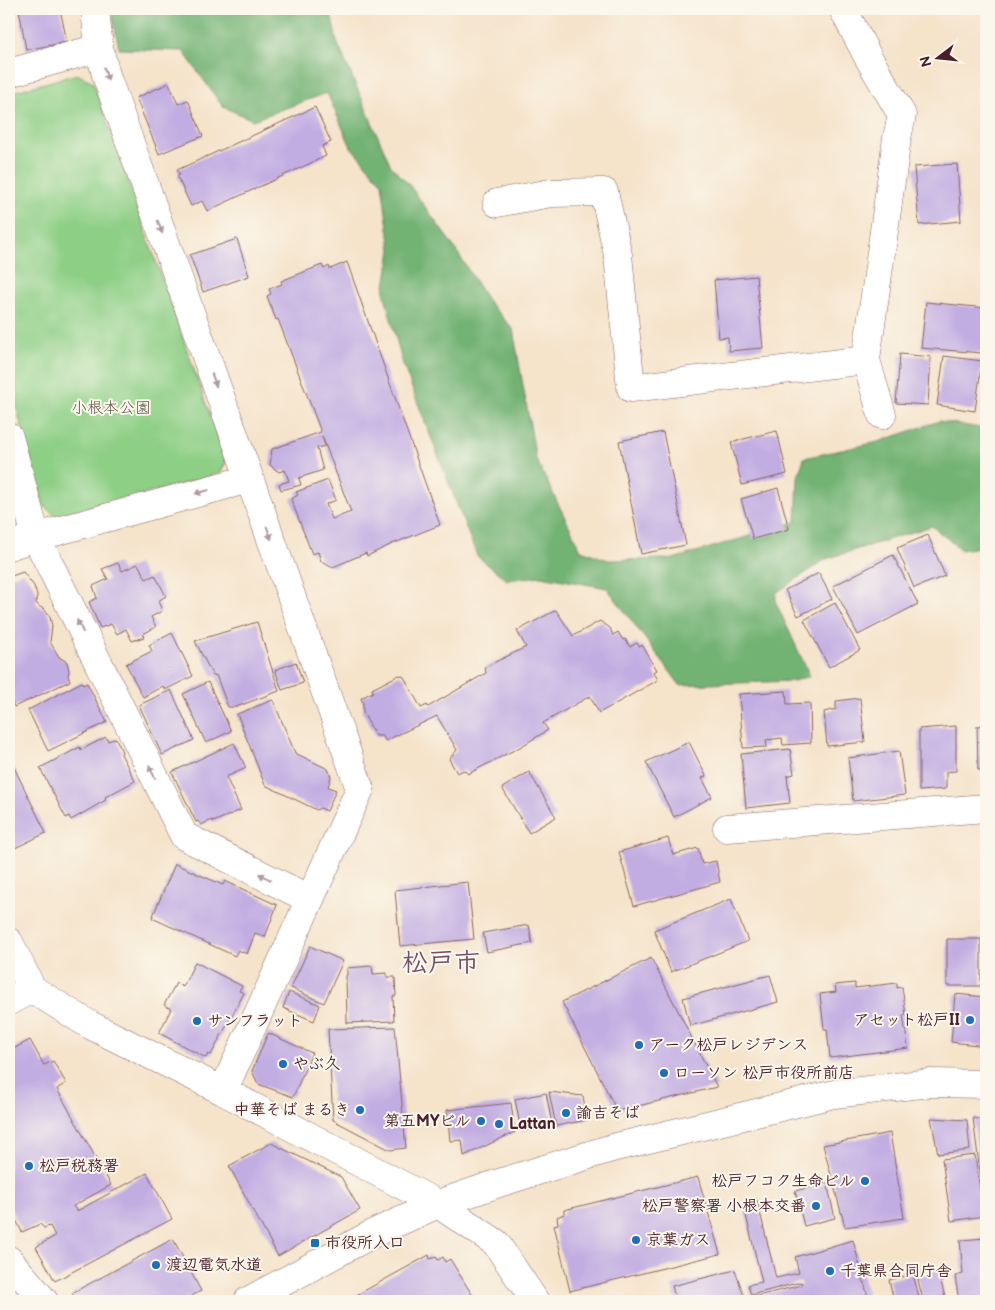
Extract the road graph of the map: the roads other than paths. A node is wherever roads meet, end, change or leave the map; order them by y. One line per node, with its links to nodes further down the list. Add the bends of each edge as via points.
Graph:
1 (95, 9): 3 (street)
2 (843, 9): 6 (street, via 902,114)
3 (99, 48): 4 (street); 9 (street, one-way to 9, via 106,76)
4 (9, 73)
5 (497, 203): 6 (street, via 551,193 604,192 618,255 631,388)
6 (866, 360): 7 (street)
7 (882, 415)
8 (9, 437): 10 (street)
9 (250, 479): 10 (street, one-way to 10); 14 (street, one-way to 14, via 360,789)
10 (36, 536): 11 (street); 14 (street, one-way to 10, via 184,836)
11 (9, 546)
12 (986, 808): 13 (street)
13 (727, 828)
14 (309, 899): 18 (street)
15 (9, 942): 16 (street)
16 (20, 995): 18 (street, via 90,1025)
17 (986, 1084): 19 (street, via 930,1083 834,1094 612,1148 498,1182)
18 (223, 1091): 19 (street)
19 (438, 1204): 22 (street, via 374,1233); 23 (street, via 496,1244)
20 (9, 1260): 21 (street)
21 (44, 1301)
22 (248, 1301)
23 (535, 1301)

